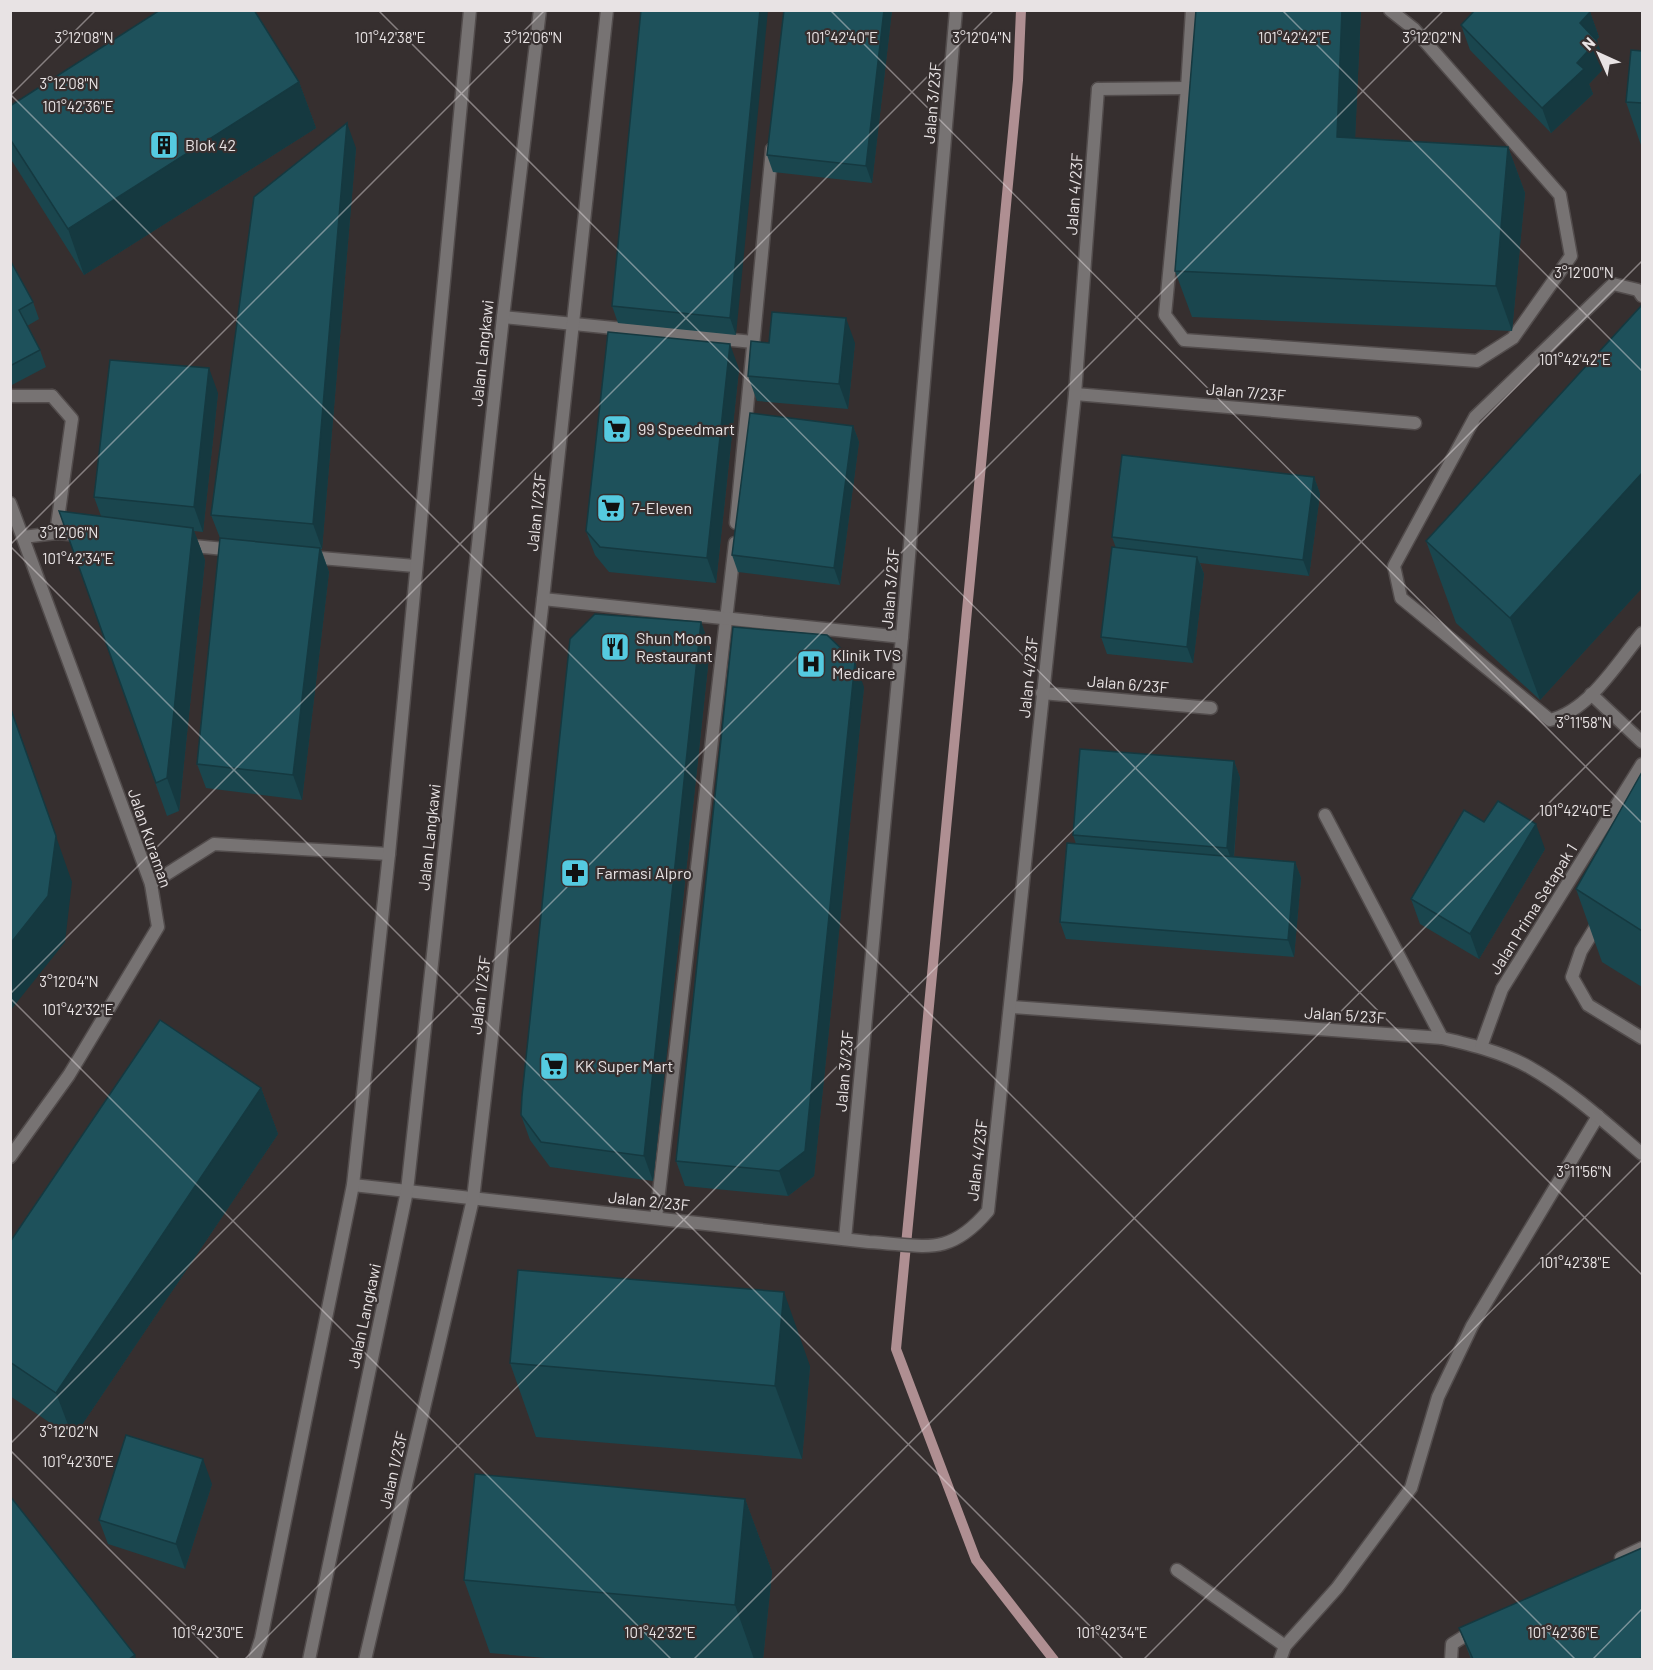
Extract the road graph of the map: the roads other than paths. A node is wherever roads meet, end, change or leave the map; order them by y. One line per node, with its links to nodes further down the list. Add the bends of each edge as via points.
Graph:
1 (470, 10): 23 (street)
2 (540, 10): 10 (street, Jalan Langkawi)
3 (607, 10): 11 (street, Jalan 1/23F)
4 (956, 10): 27 (street, Jalan 3/23F)
5 (1192, 10): 7 (street)
6 (1390, 10): 7 (street, via 1414,29 1560,195 1570,256 1513,338 1478,361 1184,340 1165,315)
7 (1187, 88): 13 (street, Jalan 4/23F, via 1098,89)
8 (773, 141): 12 (street)
9 (1642, 296): 29 (street, via 1638,290 1613,284 1475,417 1394,566 1401,598 1550,720 1567,716)
10 (503, 317): 11 (street); 45 (street, Jalan Langkawi)
11 (574, 324): 12 (street); 24 (street, Jalan 1/23F)
12 (753, 342): 25 (street)
13 (1075, 394): 15 (street, Jalan 7/23F); 28 (street, Jalan 4/23F)
14 (10, 396): 17 (street, via 52,396 72,419)
15 (1415, 423)
16 (10, 503): 19 (street, Jalan Kuraman)
17 (56, 533): 18 (street); 19 (street)
18 (91, 536)
19 (23, 537): 35 (street, Jalan Kuraman)
20 (172, 544): 21 (street)
21 (253, 551)
22 (299, 556): 23 (street)
23 (415, 566): 34 (street)
24 (543, 599): 25 (street); 46 (street, Jalan 1/23F)
25 (728, 618): 27 (street); 47 (street)
26 (1642, 633): 29 (street)
27 (902, 637): 48 (street, Jalan 3/23F)
28 (1042, 693): 30 (street, Jalan 6/23F); 37 (street, Jalan 4/23F)
29 (1591, 694): 31 (street)
30 (1210, 708)
31 (1642, 742)
32 (1642, 764): 40 (street, Jalan Prima Setapak 1, via 1502,989)
33 (1325, 815): 38 (street)
34 (389, 854): 35 (street, via 214,844); 44 (street)
35 (151, 884): 43 (street, Jalan Kuraman, via 158,927 69,1075)
36 (1606, 910): 39 (street, via 1581,951 1572,978 1588,1005)
37 (1012, 1007): 38 (street, Jalan 5/23F); 49 (street, Jalan 4/23F, via 988,1210 971,1231)
38 (1442, 1038): 40 (street, Jalan 5/23F)
39 (1642, 1038)
40 (1480, 1047): 41 (street, Jalan 5/23F, via 1529,1067)
41 (1598, 1116): 42 (street, Jalan 5/23F); 54 (street, via 1472,1326 1438,1398 1411,1488 1337,1588)
42 (1642, 1154)
43 (10, 1157)
44 (353, 1185): 45 (street, Jalan 2/23F); 55 (street)
45 (406, 1191): 46 (street, Jalan 2/23F); 56 (street, Jalan Langkawi)
46 (473, 1199): 47 (street, Jalan 2/23F); 57 (street, Jalan 1/23F)
47 (656, 1218): 48 (street, Jalan 2/23F)
48 (845, 1239): 49 (street, Jalan 2/23F)
49 (943, 1246)
50 (1642, 1548): 51 (street)
51 (1612, 1563)
52 (1177, 1570): 54 (street)
53 (1490, 1622): 59 (street, via 1452,1644)
54 (1285, 1646): 58 (street)
55 (254, 1659)
56 (309, 1659)
57 (365, 1659)
58 (1280, 1659)
59 (1450, 1659)

